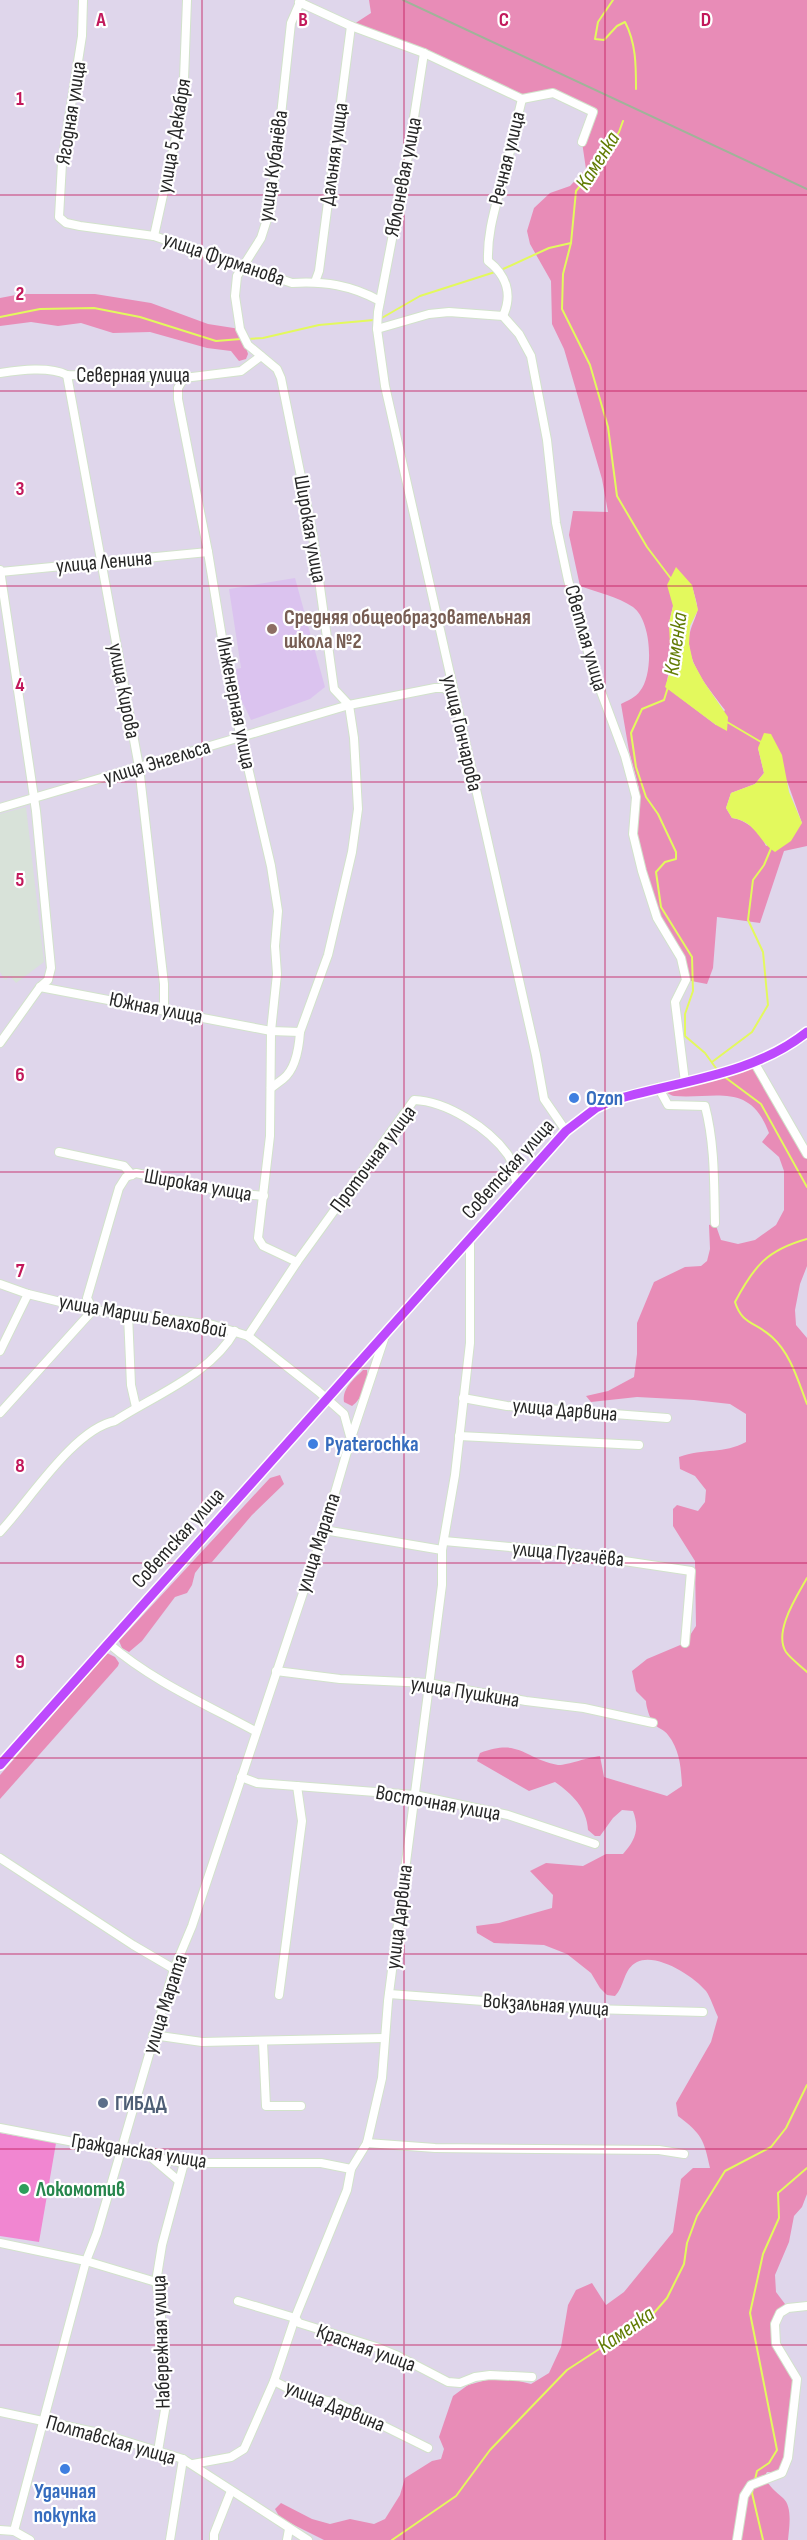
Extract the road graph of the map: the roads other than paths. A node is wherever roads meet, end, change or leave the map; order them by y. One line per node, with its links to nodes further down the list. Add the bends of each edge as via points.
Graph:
1 (83, 0): 8 (street, Ягодная улица, via 78,72 58,204 59,217)
2 (187, 0): 9 (street, улица 5 Декабря, via 183,105)
3 (300, 1): 4 (street); 10 (street, улица Кубанёва, via 291,23 270,207 261,238)
4 (351, 26): 5 (street); 11 (street, Дальняя улица)
5 (424, 53): 6 (street); 12 (street, Яблоневая улица)
6 (522, 99): 7 (street, Речная улица, via 552,93 593,112); 14 (street, Речная улица, via 492,216 488,250 488,261 501,271 506,286 507,306)
7 (582, 142)
8 (66, 223): 9 (street, улица Фурманова)
9 (154, 236): 10 (street, улица Фурманова)
10 (243, 266): 11 (street, улица Фурманова, via 292,284); 16 (street, улица Кубанёва, via 237,276 235,296 240,328 248,345)
11 (315, 282): 12 (street, улица Фурманова, via 353,289)
12 (380, 301): 13 (street, Яблоневая улица)
13 (378, 312): 15 (street, улица Гончарова)
14 (502, 316): 15 (street, via 449,312); 36 (street, Светлая улица, via 519,334 531,356 568,580 593,670 636,797 633,834 642,871 657,918 681,958 686,980 675,1002)
15 (377, 326): 23 (street, улица Гончарова, via 385,386)
16 (261, 356): 19 (street, Северная улица, via 241,371); 24 (street, Широкая улица, via 277,369 281,378 313,536 334,688)
17 (0, 373): 18 (street, Северная улица, via 46,370)
18 (67, 375): 19 (street, Северная улица); 21 (street, улица Кирова)
19 (184, 378): 20 (street, Инженерная улица, via 178,388 178,399)
20 (208, 552): 21 (street, улица Ленина); 25 (street, Инженерная улица, via 232,699)
21 (101, 562): 22 (street, улица Ленина); 26 (street, улица Кирова)
22 (0, 571): 27 (street)
23 (455, 697): 24 (street, via 444,688 435,688); 39 (street, улица Гончарова, via 544,1099)
24 (350, 705): 25 (street, улица Энгельса); 32 (street, Широкая улица, via 358,809 352,852 328,955)
25 (242, 736): 26 (street, улица Энгельса); 31 (street, Инженерная улица, via 278,911)
26 (139, 767): 27 (street, улица Энгельса); 30 (street, улица Кирова)
27 (34, 799): 28 (street, улица Энгельса); 29 (street, via 51,968 48,980)
28 (0, 808)
29 (40, 987): 30 (street, Южная улица); 34 (street)
30 (164, 1010): 31 (street, Южная улица)
31 (271, 1031): 32 (street); 38 (street, Широкая улица)
32 (300, 1032): 38 (street, Широкая улица, via 299,1050 292,1065 285,1078)
33 (807, 1032): 35 (main road, Советская улица)
34 (0, 1043)
35 (754, 1062): 36 (main road, Советская улица); 41 (street)
36 (685, 1082): 37 (main road, Советская улица)
37 (658, 1087): 39 (main road, Советская улица, via 596,1108); 45 (street, via 668,1105 705,1106)
38 (271, 1088): 44 (street, Широкая улица)
39 (566, 1131): 43 (main road, Советская улица)
40 (59, 1152): 42 (street, via 124,1166)
41 (807, 1155)
42 (132, 1175): 44 (street, Широкая улица); 50 (street, via 119,1188 96,1265 87,1298)
43 (517, 1186): 46 (main road, Советская улица); 47 (street, Проточная улица, via 508,1155 471,1119 428,1100 414,1100)
44 (264, 1196): 47 (street, Широкая улица, via 258,1238 263,1246)
45 (715, 1223)
46 (470, 1239): 53 (main road, Советская улица); 57 (street, улица Дарвина, via 470,1343)
47 (297, 1262): 54 (street, Проточная улица)
48 (0, 1284): 49 (street, улица Марии Белаховой)
49 (28, 1294): 50 (street, улица Марии Белаховой); 55 (street)
50 (93, 1310): 51 (street, улица Марии Белаховой); 59 (street)
51 (128, 1314): 52 (street, улица Марии Белаховой); 58 (street, via 131,1385)
52 (235, 1331): 54 (street, улица Марии Белаховой); 58 (street, via 229,1342 195,1373)
53 (385, 1335): 56 (main road, Советская улица); 62 (street, Советская улица)
54 (248, 1336): 56 (street, улица Марии Белаховой)
55 (0, 1351)
56 (326, 1398): 62 (street, улица Марии Белаховой, via 344,1414); 69 (main road, Советская улица)
57 (464, 1398): 60 (street, улица Дарвина, via 507,1406); 61 (street, улица Дарвина)
58 (136, 1407): 66 (street, via 80,1440)
59 (0, 1413)
60 (667, 1418)
61 (459, 1436): 63 (street, улица Дарвина); 67 (street, улица Дарвина)
62 (351, 1438): 64 (street, Советская улица)
63 (639, 1445)
64 (337, 1484): 65 (street, улица Марата)
65 (324, 1530): 68 (street); 71 (street, улица Марата)
66 (0, 1532)
67 (444, 1541): 68 (street, улица Дарвина); 70 (street, улица Пугачёва, via 564,1552 691,1571)
68 (442, 1550): 72 (street, улица Дарвина, via 442,1585)
69 (108, 1643): 74 (street, via 156,1678); 75 (main road, Советская улица)
70 (685, 1643)
71 (276, 1671): 72 (street, улица Пушкина); 74 (street, улица Марата)
72 (428, 1683): 73 (street, улица Пушкина); 78 (street, улица Дарвина)
73 (653, 1723)
74 (255, 1731): 76 (street, улица Марата)
75 (0, 1765)
76 (241, 1777): 77 (street, Восточная улица, via 257,1783); 81 (street, улица Марата)
77 (297, 1786): 78 (street, Восточная улица); 83 (street, via 302,1821)
78 (415, 1795): 79 (street, Восточная улица, via 507,1815); 82 (street, улица Дарвина)
79 (595, 1844)
80 (0, 1858): 81 (street)
81 (174, 1970): 85 (street, улица Марата)
82 (389, 1994): 84 (street, Вокзальная улица, via 590,2009); 86 (street, улица Дарвина)
83 (279, 1995)
84 (704, 2012)
85 (153, 2035): 87 (street, via 202,2042); 91 (street, улица Марата)
86 (384, 2038): 87 (street); 90 (street, улица Дарвина, via 382,2077)
87 (263, 2042): 88 (street, via 266,2106)
88 (300, 2106)
89 (0, 2128): 91 (street, Гражданская улица)
90 (368, 2143): 92 (street, via 435,2148 659,2150); 95 (street, улица Дарвина)
91 (120, 2150): 93 (street, Гражданская улица); 98 (street, улица Марата)
92 (684, 2154)
93 (151, 2157): 94 (street, Гражданская улица); 96 (street)
94 (184, 2163): 95 (street, Гражданская улица, via 321,2163); 96 (street, Набережная улица)
95 (351, 2169): 102 (street, улица Дарвина, via 347,2190)
96 (179, 2181): 99 (street, Набережная улица)
97 (0, 2243): 98 (street)
98 (86, 2261): 99 (street); 106 (street, улица Марата)
99 (156, 2282): 108 (street, Набережная улица, via 165,2385)
100 (238, 2301): 102 (street, Красная улица)
101 (807, 2306): 120 (street, via 788,2308 780,2313 775,2324 776,2344 797,2379 788,2458 782,2473 751,2485 744,2496)
102 (295, 2318): 103 (street, Красная улица, via 299,2324 398,2356 448,2382 490,2375); 104 (street, улица Дарвина)
103 (532, 2377)
104 (274, 2381): 107 (street, улица Дарвина, via 303,2396 328,2399 347,2407); 110 (street, улица Дарвина, via 244,2449 231,2457)
105 (0, 2412): 106 (street, Полтавская улица)
106 (43, 2420): 108 (street, Полтавская улица); 114 (street, улица Марата)
107 (428, 2448)
108 (158, 2451): 109 (street, Полтавская улица)
109 (183, 2459): 110 (street, Полтавская улица); 116 (street)
110 (193, 2464): 111 (street, Полтавская улица)
111 (231, 2491): 112 (street, Полтавская улица); 117 (street)
112 (289, 2529): 118 (street); 119 (street, Полтавская улица)
113 (0, 2530): 114 (street)
114 (14, 2531): 115 (street)
115 (30, 2540)
116 (170, 2540)
117 (214, 2540)
118 (287, 2540)
119 (308, 2540)
120 (737, 2540)

